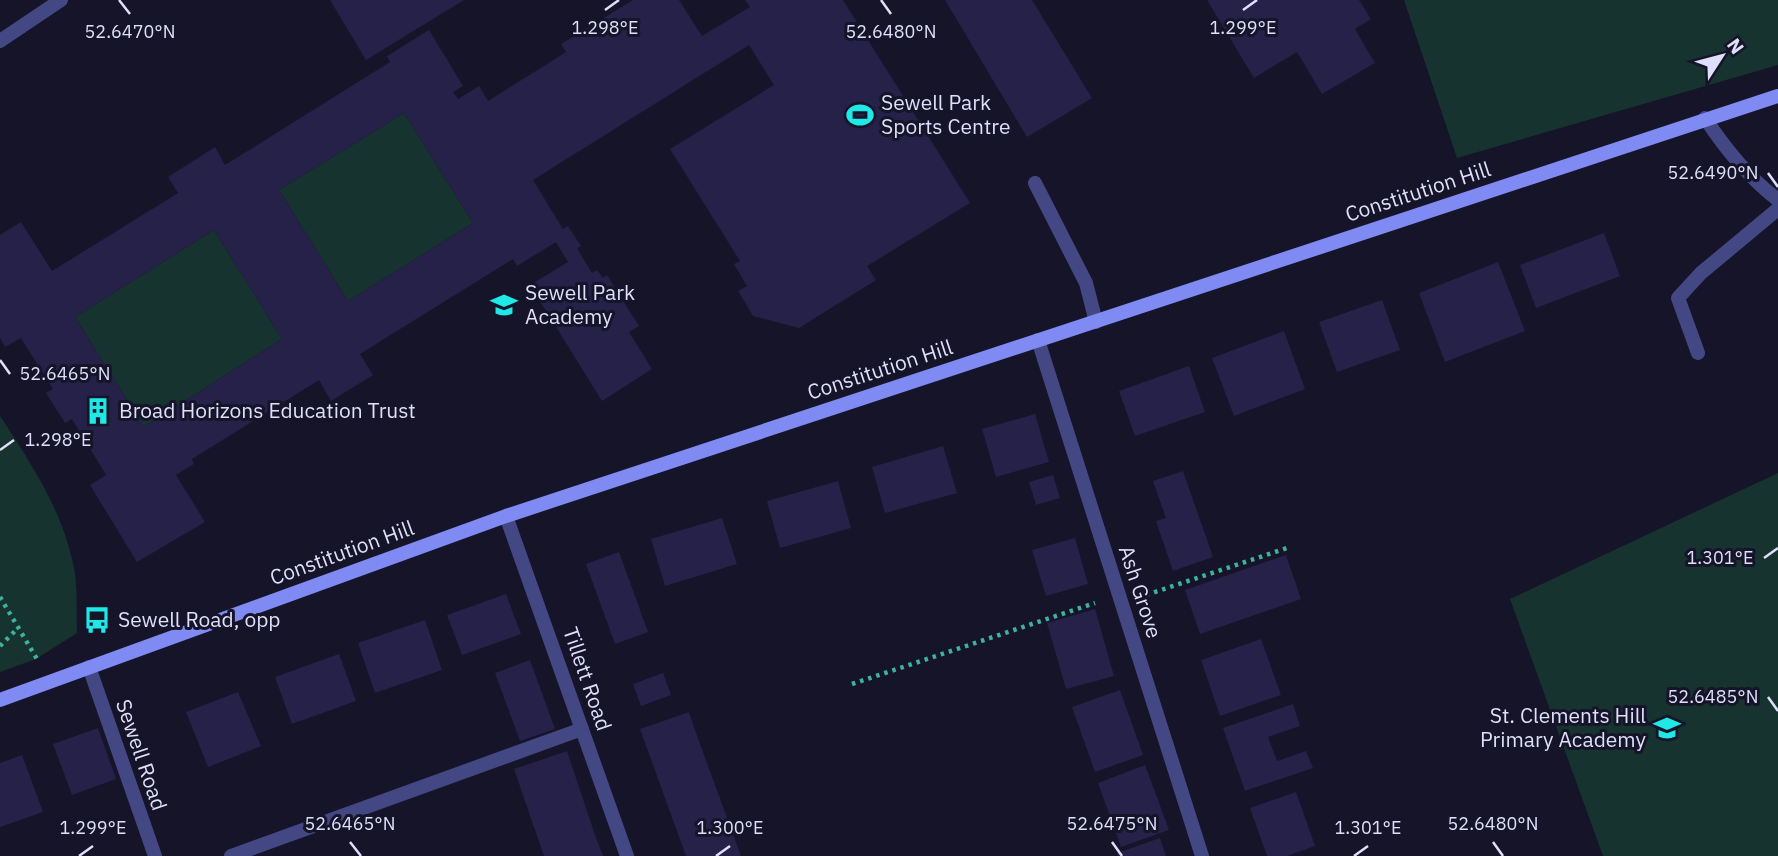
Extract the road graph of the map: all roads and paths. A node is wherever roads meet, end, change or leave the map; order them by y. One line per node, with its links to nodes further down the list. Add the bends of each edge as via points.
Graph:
1 (61, 0): 2 (street)
2 (0, 41)
3 (1778, 96): 4 (main road, Constitution Hill)
4 (1705, 118): 6 (street, via 1724,147); 8 (main road, Constitution Hill)
5 (1035, 183): 8 (street, via 1086,283)
6 (1778, 201)
7 (1778, 209): 10 (street, via 1678,298)
8 (1096, 322): 9 (main road, Constitution Hill)
9 (1038, 340): 11 (main road, Constitution Hill); 14 (street, Ash Grove)
10 (1698, 353)
11 (506, 516): 17 (main road, Constitution Hill); 21 (street, Tillett Road)
12 (1287, 548): 14 (path)
13 (0, 597): 15 (path)
14 (1120, 599): 19 (path); 25 (street, Ash Grove)
15 (18, 628): 16 (path); 18 (path)
16 (0, 646)
17 (89, 667): 18 (main road, Constitution Hill); 22 (street, Sewell Road)
18 (50, 682): 20 (main road, Constitution Hill)
19 (852, 684)
20 (0, 700)
21 (582, 729): 23 (street); 24 (street, Tillett Road)
22 (155, 856)
23 (231, 856)
24 (626, 856)
25 (1202, 856)

